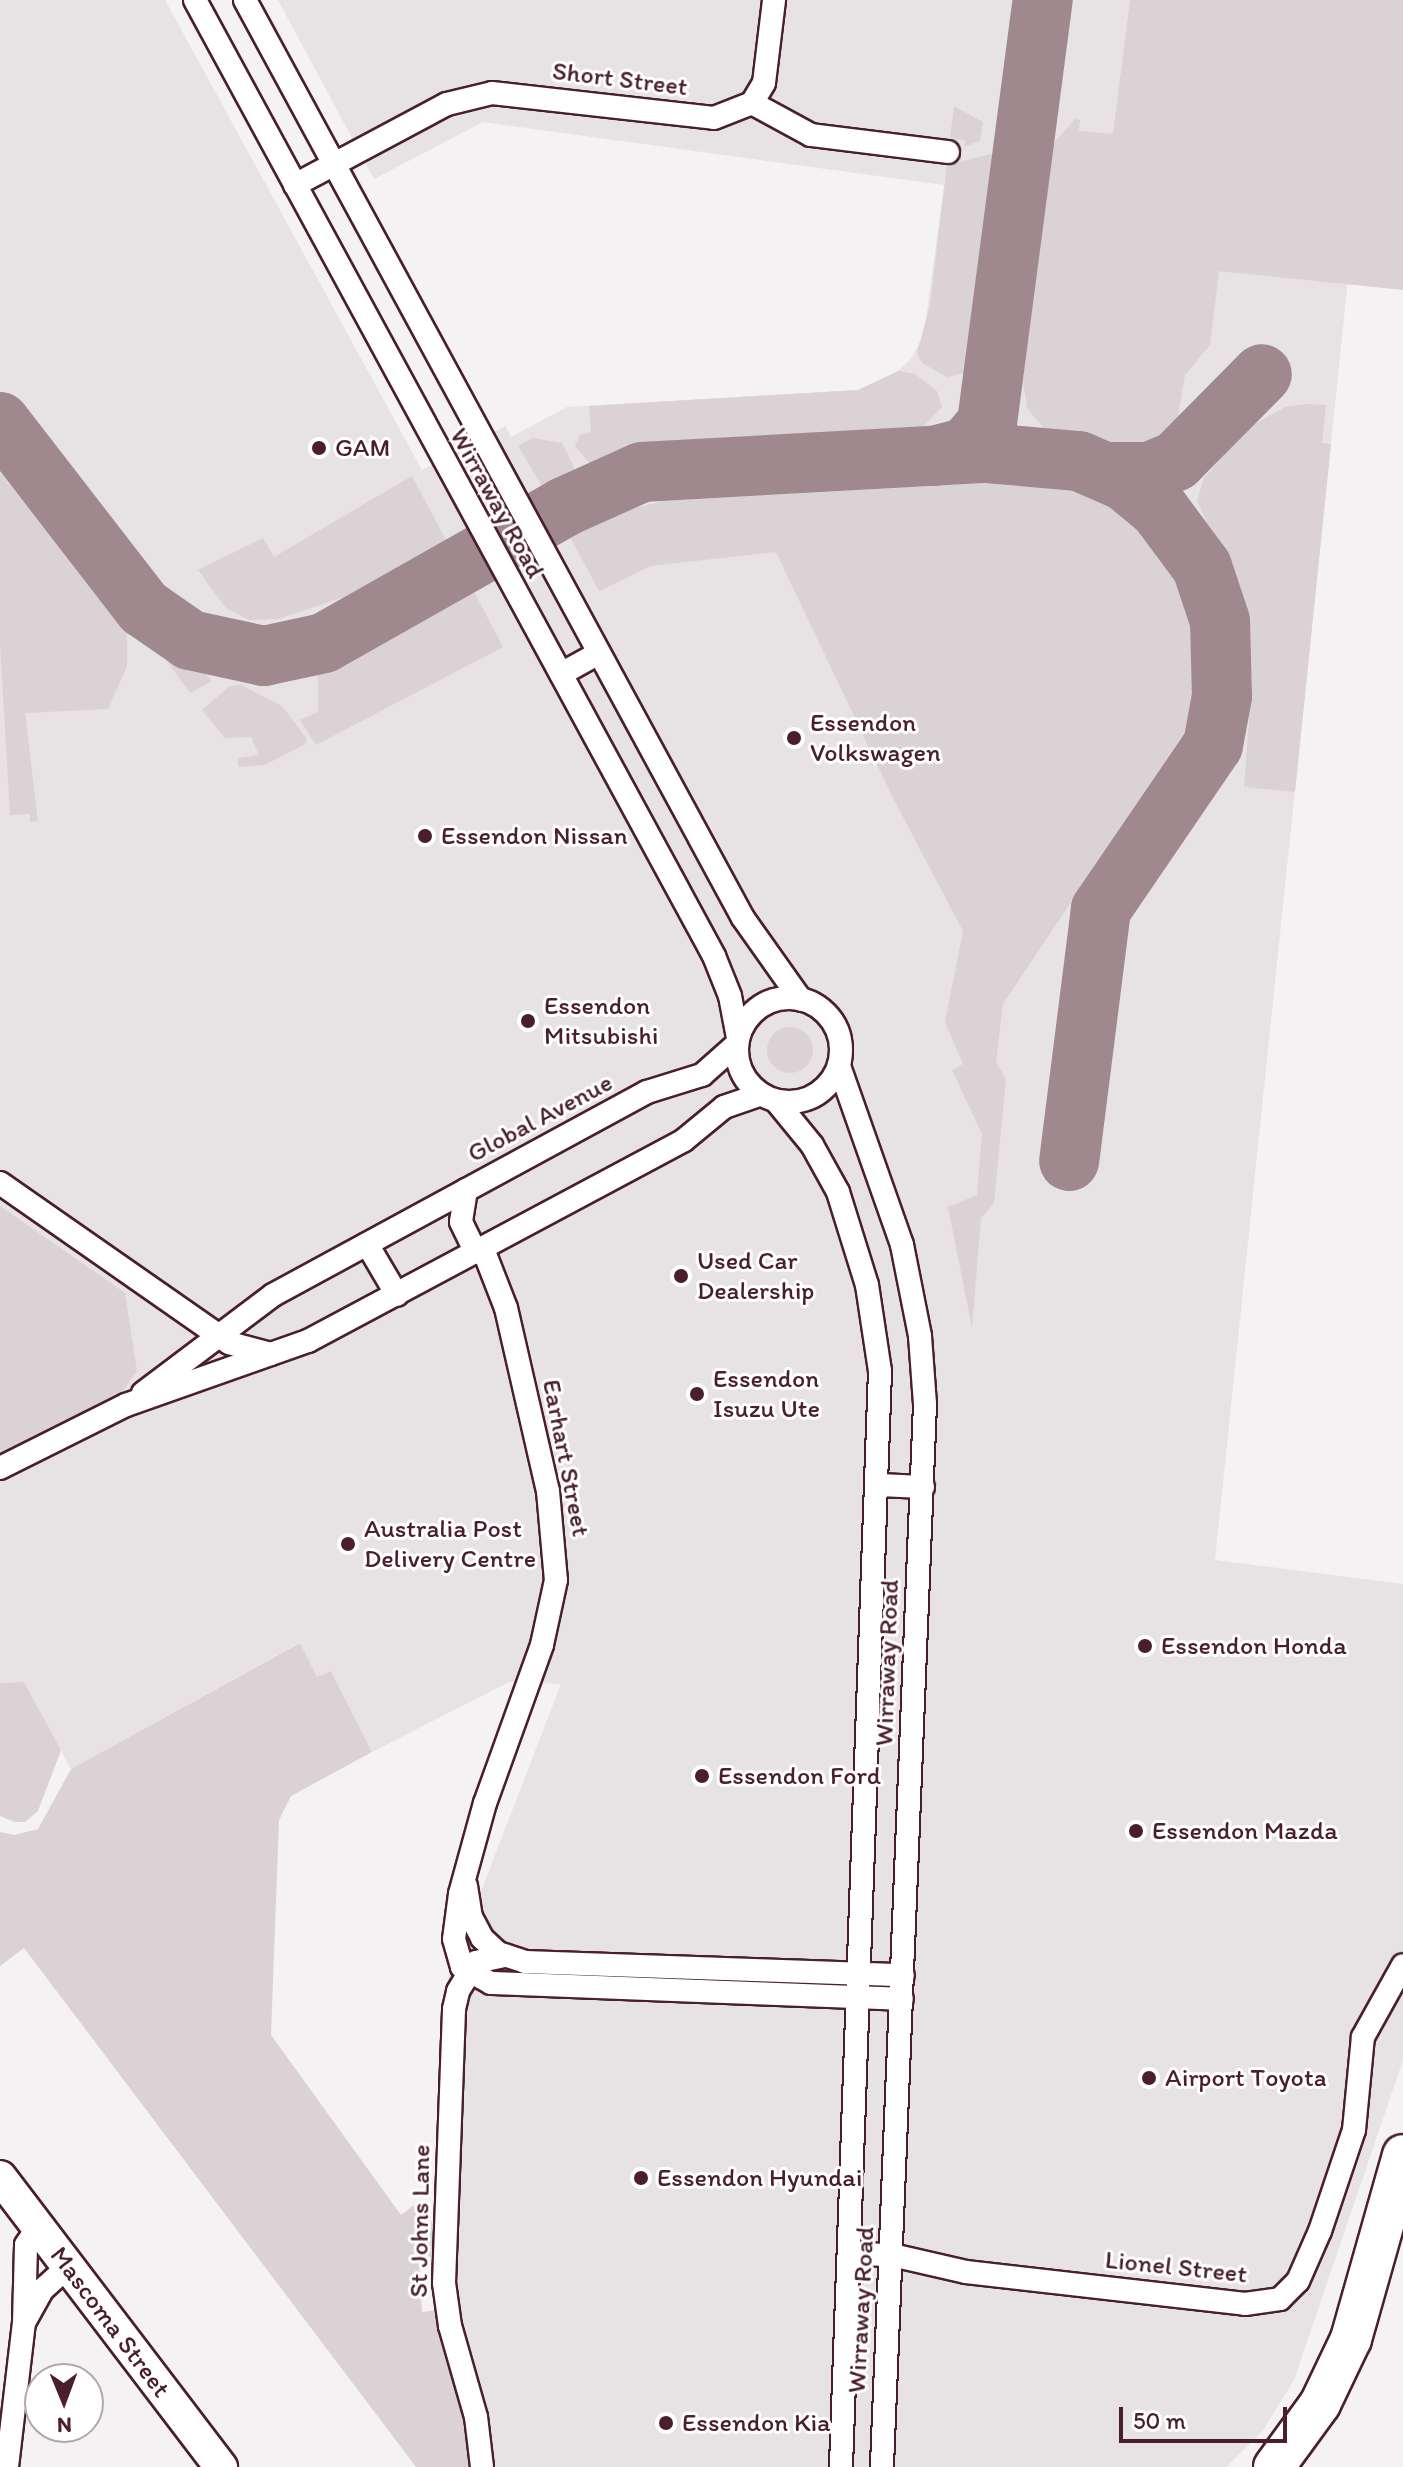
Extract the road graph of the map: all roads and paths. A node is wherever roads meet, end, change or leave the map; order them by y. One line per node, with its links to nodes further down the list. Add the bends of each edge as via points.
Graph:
1 (195, 0): 7 (street, Wirraway Road)
2 (245, 0): 6 (street, Wirraway Road)
3 (774, 0): 4 (street, via 764,83)
4 (752, 103): 5 (street, via 811,135); 6 (street, Short Street, via 714,118 475,95 447,104)
5 (948, 152)
6 (334, 164): 7 (street, Short Street); 8 (street, Wirraway Road)
7 (295, 185): 9 (street, Wirraway Road)
8 (599, 653): 9 (street); 10 (street, Wirraway Road, via 743,918)
9 (561, 674): 11 (street, Wirraway Road, via 718,965)
10 (801, 1000): 11 (street, via 762,1006); 12 (street, via 832,1021 840,1040)
11 (738, 1041): 13 (street, via 742,1073); 15 (street, Global Avenue, via 702,1075 647,1092)
12 (839, 1066): 13 (street, via 818,1093 793,1102); 24 (street, Wirraway Road, via 902,1245 913,1294 925,1404)
13 (768, 1098): 17 (street, Global Avenue, via 724,1107 684,1140); 23 (street, Wirraway Road, via 831,1176 867,1285 880,1371)
14 (0, 1183): 19 (street)
15 (466, 1190): 16 (street, Global Avenue); 17 (street, Earhart Street, via 461,1222)
16 (367, 1244): 18 (street); 19 (street, Global Avenue, via 273,1295)
17 (479, 1251): 18 (street, Global Avenue); 25 (street, Earhart Street, via 509,1320 548,1491 556,1558 542,1645)
18 (397, 1295): 20 (street, Global Avenue)
19 (215, 1334): 20 (street, via 240,1349); 21 (street, Global Avenue)
20 (273, 1354): 21 (street, Global Avenue)
21 (126, 1405): 22 (street, Global Avenue)
22 (0, 1468)
23 (879, 1485): 24 (street); 29 (street, Wirraway Road)
24 (923, 1487): 31 (street, Wirraway Road)
25 (468, 1861): 26 (street, Earhart Street, via 473,1921 486,1943); 30 (street, Earhart Street, via 454,1932 458,1959)
26 (505, 1956): 27 (street); 30 (street, via 482,1958)
27 (569, 1963): 29 (street); 32 (street)
28 (1403, 1965): 39 (street, Lionel Street, via 1361,2042 1360,2102 1344,2167 1311,2254 1289,2292 1271,2302 1245,2304 966,2272)
29 (860, 1973): 31 (street); 33 (street, Wirraway Road)
30 (468, 1974): 32 (street, via 487,1982); 44 (street, St Johns Lane, via 454,2009 444,2283 450,2326 476,2417)
31 (903, 1975): 34 (street, Wirraway Road)
32 (571, 1986): 33 (street)
33 (859, 1996): 34 (street); 38 (street, Wirraway Road)
34 (902, 1999): 39 (street, Wirraway Road)
35 (1403, 2155): 47 (highway, via 1351,2339 1320,2404)
36 (0, 2177): 37 (main road, Mascoma Street)
37 (38, 2227): 40 (main road, Mascoma Street); 41 (street, via 26,2245)
38 (849, 2254): 39 (street, Lionel Street); 45 (street, Wirraway Road)
39 (892, 2255): 46 (street, Wirraway Road)
40 (69, 2266): 41 (street, via 42,2290); 43 (main road, Mascoma Street)
41 (24, 2322): 42 (street)
42 (7, 2467)
43 (221, 2467)
44 (482, 2467)
45 (841, 2467)
46 (882, 2467)
47 (1274, 2467)

